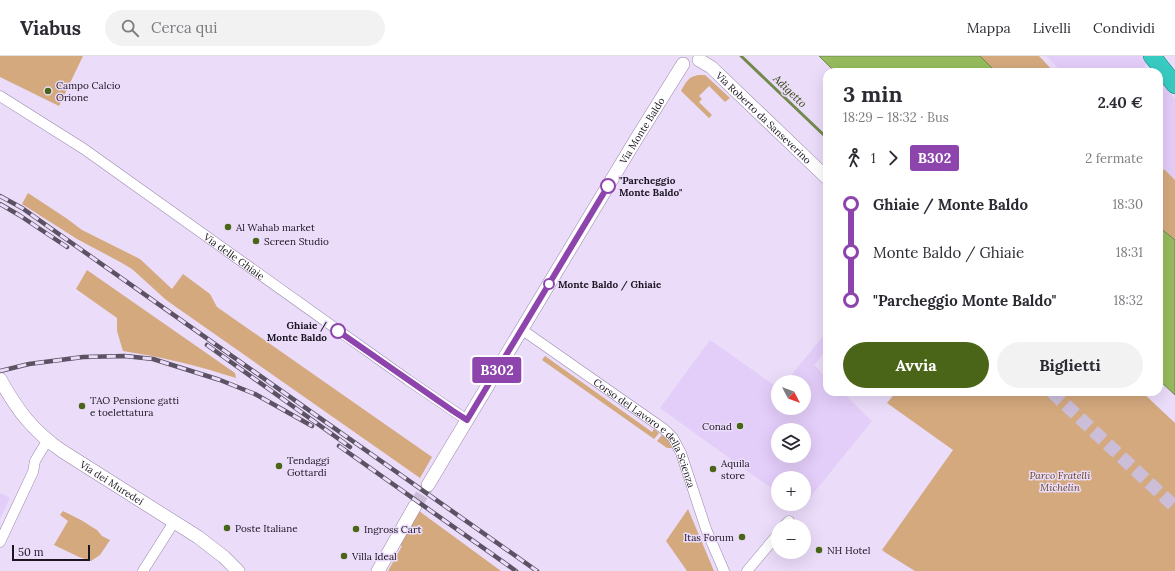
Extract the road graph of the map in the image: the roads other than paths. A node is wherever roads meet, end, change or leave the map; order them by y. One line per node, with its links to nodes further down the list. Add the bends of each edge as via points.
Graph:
1 (699, 58): 2 (street, Via Roberto da Sanseverino, via 693,66 688,66); 6 (street, Via Roberto da Sanseverino)
2 (680, 59): 7 (street, Via Monte Baldo)
3 (1164, 62): 4 (highway)
4 (1175, 85)
5 (0, 96): 9 (street, Via delle Ghiaie, via 84,149)
6 (823, 174)
7 (522, 329): 9 (street, Via Monte Baldo); 19 (street, Corso del Lavoro e della Scienza, via 664,429 673,438 681,453 706,529)
8 (0, 379): 10 (street, Via dei Muredei, via 21,413)
9 (467, 420): 11 (street, Via Monte Baldo)
10 (47, 441): 13 (street, Via dei Muredei); 14 (street, via 35,461 33,472)
11 (428, 485)
12 (415, 506): 18 (street)
13 (174, 522): 16 (street); 17 (street, Via dei Muredei, via 198,537)
14 (0, 542)
15 (771, 542): 20 (street)
16 (143, 571)
17 (238, 571)
18 (378, 571)
19 (724, 571)
20 (747, 571)

